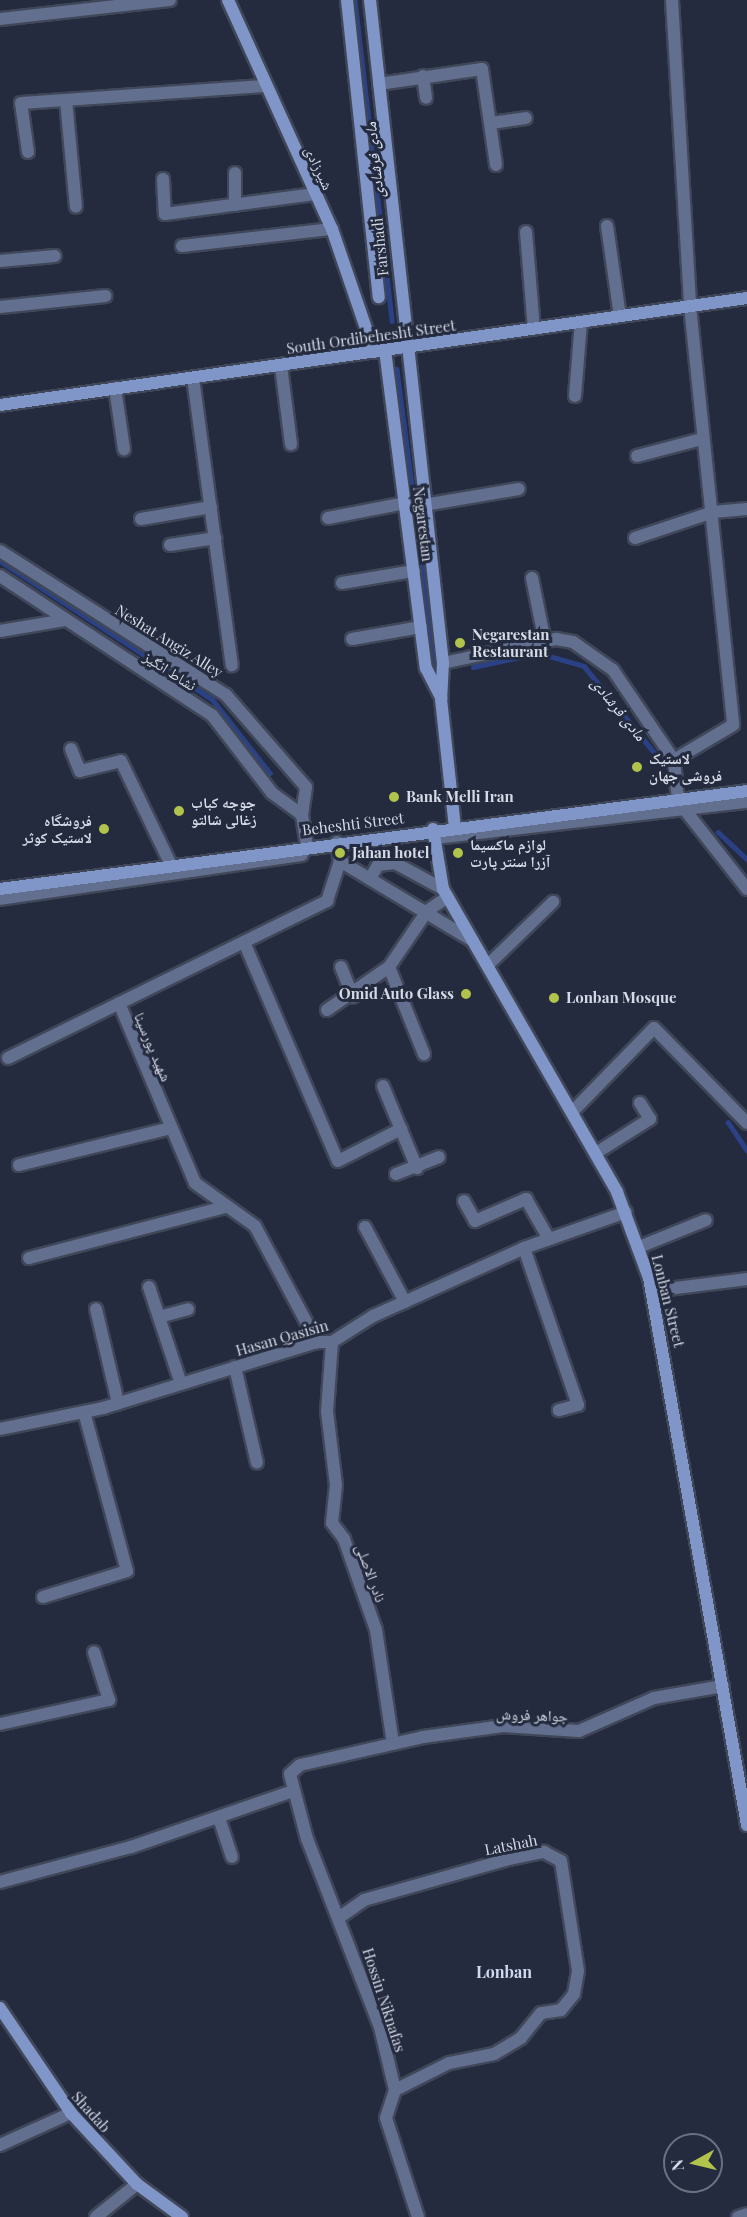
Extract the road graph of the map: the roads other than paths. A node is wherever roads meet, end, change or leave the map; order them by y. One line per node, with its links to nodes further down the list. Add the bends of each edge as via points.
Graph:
1 (170, 0): 6 (street)
2 (228, 0): 9 (street, شیرزادی)
3 (347, 0): 10 (street, Farshadi)
4 (370, 0): 8 (street, Farshadi)
5 (672, 0): 31 (street)
6 (0, 19)
7 (423, 76): 8 (street); 11 (street); 14 (street, via 482,69)
8 (379, 84): 10 (street); 36 (street, Farshadi)
9 (264, 86): 12 (street); 19 (street, شیرزادی)
10 (358, 89): 29 (street, Farshadi)
11 (426, 98)
12 (66, 99): 15 (street, via 21,103); 21 (street)
13 (526, 118): 14 (street)
14 (491, 123): 16 (street)
15 (28, 152)
16 (496, 165)
17 (235, 173): 20 (street)
18 (163, 179): 20 (street, via 165,214)
19 (315, 194): 20 (street); 23 (street, شیرزادی)
20 (235, 205)
21 (76, 207)
22 (607, 226): 33 (street)
23 (332, 229): 25 (street); 37 (street, شیرزادی)
24 (526, 232): 35 (street)
25 (182, 246)
26 (55, 256): 27 (street)
27 (0, 261)
28 (105, 296): 32 (street)
29 (379, 297)
30 (747, 298): 31 (street, South Ordibehesht Street)
31 (690, 306): 33 (street, South Ordibehesht Street); 43 (street)
32 (0, 307)
33 (620, 316): 34 (street, South Ordibehesht Street)
34 (581, 322): 35 (street, South Ordibehesht Street); 41 (street)
35 (534, 329): 36 (street, South Ordibehesht Street)
36 (405, 347): 37 (street, South Ordibehesht Street); 49 (street, Negarestan)
37 (379, 351): 38 (street, South Ordibehesht Street); 48 (street, Negarestan)
38 (280, 366): 39 (street, South Ordibehesht Street); 44 (street)
39 (192, 378): 40 (street, South Ordibehesht Street); 50 (street)
40 (116, 388): 42 (street, South Ordibehesht Street); 45 (street)
41 (575, 396)
42 (0, 405)
43 (702, 440): 46 (street); 52 (street)
44 (291, 444)
45 (124, 449)
46 (637, 456)
47 (519, 489): 49 (street)
48 (405, 503): 53 (street); 59 (street, Negarestan)
49 (424, 505): 68 (street, Negarestan)
50 (211, 507): 54 (street); 55 (street)
51 (747, 509): 52 (street)
52 (713, 512): 56 (street); 72 (street, via 733,725)
53 (328, 518)
54 (141, 519)
55 (215, 538): 57 (street); 69 (street)
56 (635, 538)
57 (170, 545)
58 (1, 553): 76 (street, Neshat Angiz Alley, via 226,694 306,788)
59 (414, 571): 62 (street); 64 (street, Negarestan)
60 (0, 576): 63 (street, نشاط انگیز)
61 (532, 578): 67 (street)
62 (342, 583)
63 (66, 620): 65 (street); 76 (street, نشاط انگیز, via 212,716 272,793)
64 (421, 627): 66 (street); 70 (street, Negarestan, via 426,668)
65 (0, 631)
66 (352, 639)
67 (545, 642): 68 (street); 72 (street, via 573,642 613,670)
68 (443, 663): 70 (street, Negarestan)
69 (231, 665)
70 (441, 699): 77 (street, Negarestan)
71 (71, 749): 81 (street, via 80,771 121,761)
72 (674, 760): 75 (street)
73 (747, 791): 75 (street, Beheshti Street)
74 (747, 802): 75 (street, Beheshti Street)
75 (681, 805): 77 (street, Beheshti Street); 78 (street, Beheshti Street); 84 (street)
76 (302, 815): 79 (street, Neshat Angiz Alley)
77 (455, 827): 78 (street, Beheshti Street)
78 (434, 833): 80 (street, Beheshti Street); 85 (street, Lonban Street)
79 (307, 845): 80 (street, Beheshti Street); 81 (street, Beheshti Street)
80 (338, 851): 82 (street); 86 (street, Beheshti Street); 90 (street, شهید پورسینا, via 327,901)
81 (171, 865): 83 (street, Beheshti Street)
82 (371, 877): 85 (street, via 378,865 395,862); 88 (street)
83 (0, 889)
84 (747, 889)
85 (445, 893): 88 (street); 89 (street, Lonban Street)
86 (0, 899)
87 (553, 902): 91 (street)
88 (427, 911): 89 (street); 93 (street)
89 (473, 941): 91 (street, Lonban Street)
90 (244, 942): 95 (street, شهید پورسینا); 104 (street, via 338,1161)
91 (490, 963): 101 (street, Lonban Street)
92 (341, 967): 94 (street)
93 (388, 967): 94 (street); 97 (street)
94 (353, 997): 96 (street)
95 (119, 1003): 98 (street); 103 (street, شهید پورسینا)
96 (327, 1010)
97 (424, 1054)
98 (8, 1058)
99 (382, 1086): 104 (street)
100 (640, 1103): 105 (street, via 650,1119)
101 (573, 1111): 102 (street, via 654,1028); 105 (street, Lonban Street)
102 (747, 1123)
103 (171, 1128): 107 (street); 111 (street, شهید پورسینا, via 195,1183)
104 (401, 1129): 108 (street)
105 (596, 1153): 112 (street, Lonban Street)
106 (439, 1157): 108 (street)
107 (19, 1165)
108 (417, 1168): 109 (street)
109 (396, 1174)
110 (465, 1201): 115 (street, via 475,1221 526,1199)
111 (225, 1207): 118 (street); 126 (street, شهید پورسینا, via 255,1226)
112 (626, 1212): 115 (street, Hasan Qasisin); 116 (street, Lonban Street)
113 (706, 1220): 116 (street)
114 (365, 1227): 122 (street)
115 (549, 1239): 117 (street, Hasan Qasisin)
116 (639, 1247): 121 (street, Lonban Street)
117 (524, 1248): 122 (street, Hasan Qasisin); 131 (street, via 578,1405)
118 (29, 1258)
119 (747, 1279): 121 (street)
120 (149, 1287): 125 (street)
121 (652, 1291): 137 (street, Lonban Street)
122 (405, 1302): 127 (street, Hasan Qasisin)
123 (96, 1309): 130 (street)
124 (188, 1309): 125 (street)
125 (159, 1317): 129 (street)
126 (317, 1342): 127 (street, Hasan Qasisin); 128 (street, Hasan Qasisin)
127 (332, 1342): 139 (street, نادر الاصلی, via 327,1411 336,1485 332,1523 344,1539 376,1630)
128 (235, 1367): 129 (street, Hasan Qasisin); 134 (street)
129 (181, 1384): 130 (street, Hasan Qasisin)
130 (118, 1403): 132 (street, Hasan Qasisin)
131 (559, 1410)
132 (84, 1412): 133 (street, Hasan Qasisin); 135 (street, via 127,1571)
133 (0, 1429)
134 (257, 1463)
135 (43, 1597)
136 (93, 1652): 138 (street, via 109,1700)
137 (723, 1686): 139 (street, جواهر فروش, via 654,1698 579,1731 503,1726); 142 (street, Lonban Street)
138 (0, 1724)
139 (393, 1744): 140 (street, جواهر فروش, via 300,1765 290,1774)
140 (290, 1792): 141 (street); 145 (street, Hossin Niknafas)
141 (219, 1818): 143 (street); 144 (street)
142 (747, 1825)
143 (232, 1857)
144 (0, 1882)
145 (340, 1917): 147 (street, Hossin Niknafas, via 380,2027); 147 (street, Latshah, via 364,1900 410,1884 544,1852 561,1861 578,1971 574,1994 561,2010 541,2013 521,2038 494,2054 449,2063)
146 (0, 2008): 148 (street, Shadab)
147 (395, 2090): 154 (street, via 386,2118)
148 (71, 2113): 149 (street); 150 (street, Shadab)
149 (0, 2145)
150 (137, 2184): 152 (street); 153 (street, Shadab)
151 (747, 2214): 155 (street)
152 (96, 2217)
153 (182, 2217)
154 (418, 2217)
155 (738, 2217)

